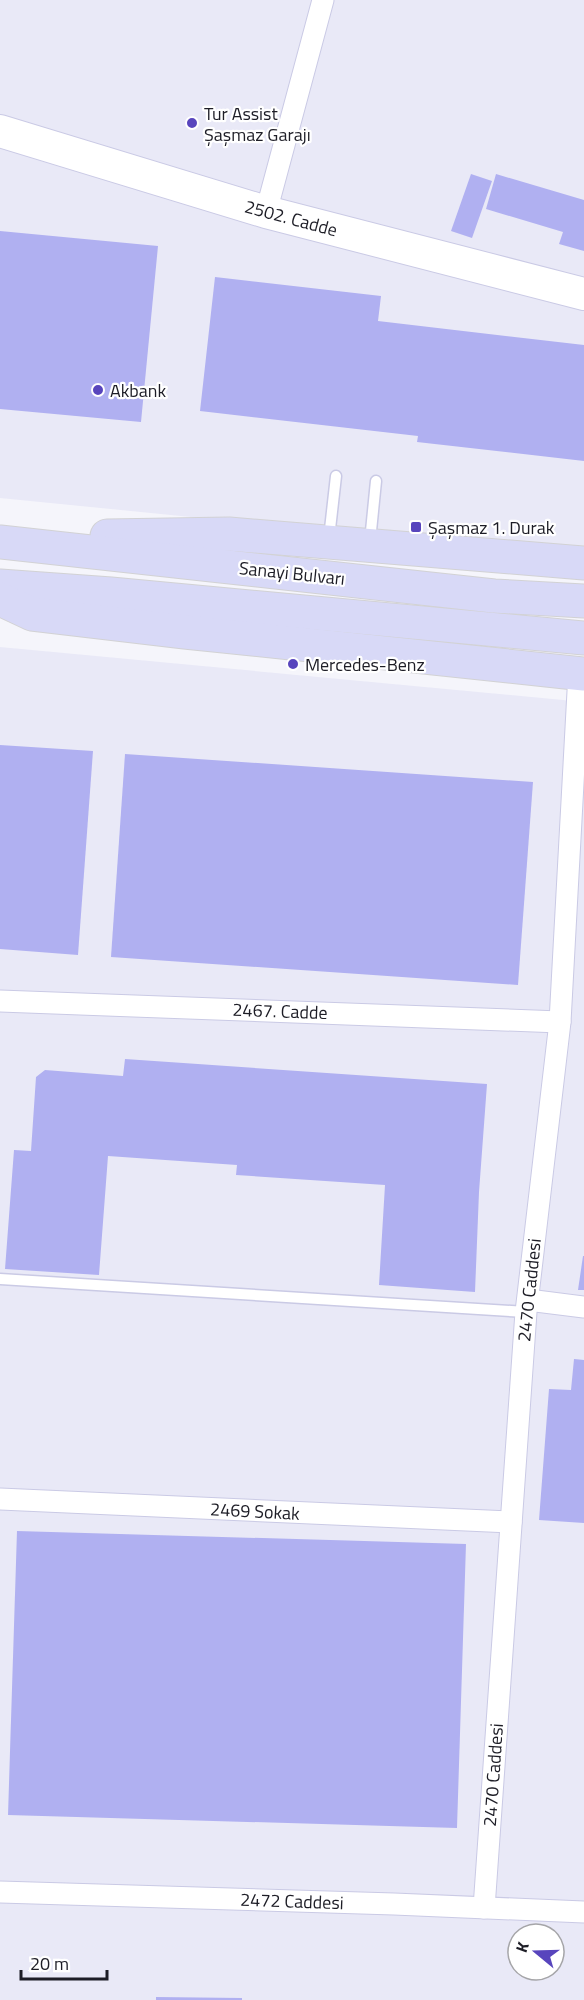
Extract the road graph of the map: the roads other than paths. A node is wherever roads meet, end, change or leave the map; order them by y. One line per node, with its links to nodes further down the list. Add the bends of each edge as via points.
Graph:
1 (323, 0): 3 (street)
2 (0, 131): 3 (street, 2502. Cadde)
3 (266, 212): 4 (street, 2502. Cadde)
4 (584, 294)
5 (336, 476): 8 (lane)
6 (376, 481): 9 (lane)
7 (0, 541): 8 (main road, via 229,534); 13 (main road, Sanayi Bulvarı, via 483,594)
8 (329, 542): 9 (main road)
9 (369, 545): 10 (main road)
10 (584, 563)
11 (0, 586): 14 (main road, Sanayi Bulvarı)
12 (0, 599): 15 (main road, via 32,614)
13 (584, 601)
14 (584, 638)
15 (581, 674): 17 (street, 2470 Caddesi)
16 (0, 1001): 17 (street, 2467. Cadde)
17 (560, 1022): 19 (street, 2470 Caddesi)
18 (0, 1279): 19 (lane)
19 (527, 1306): 20 (street); 22 (street, 2470 Caddesi)
20 (584, 1306)
21 (0, 1499): 22 (street, 2469 Sokak)
22 (511, 1522): 24 (street, 2470 Caddesi)
23 (0, 1892): 24 (street, 2472 Caddesi)
24 (484, 1908): 25 (street, 2472 Caddesi)
25 (584, 1912)

